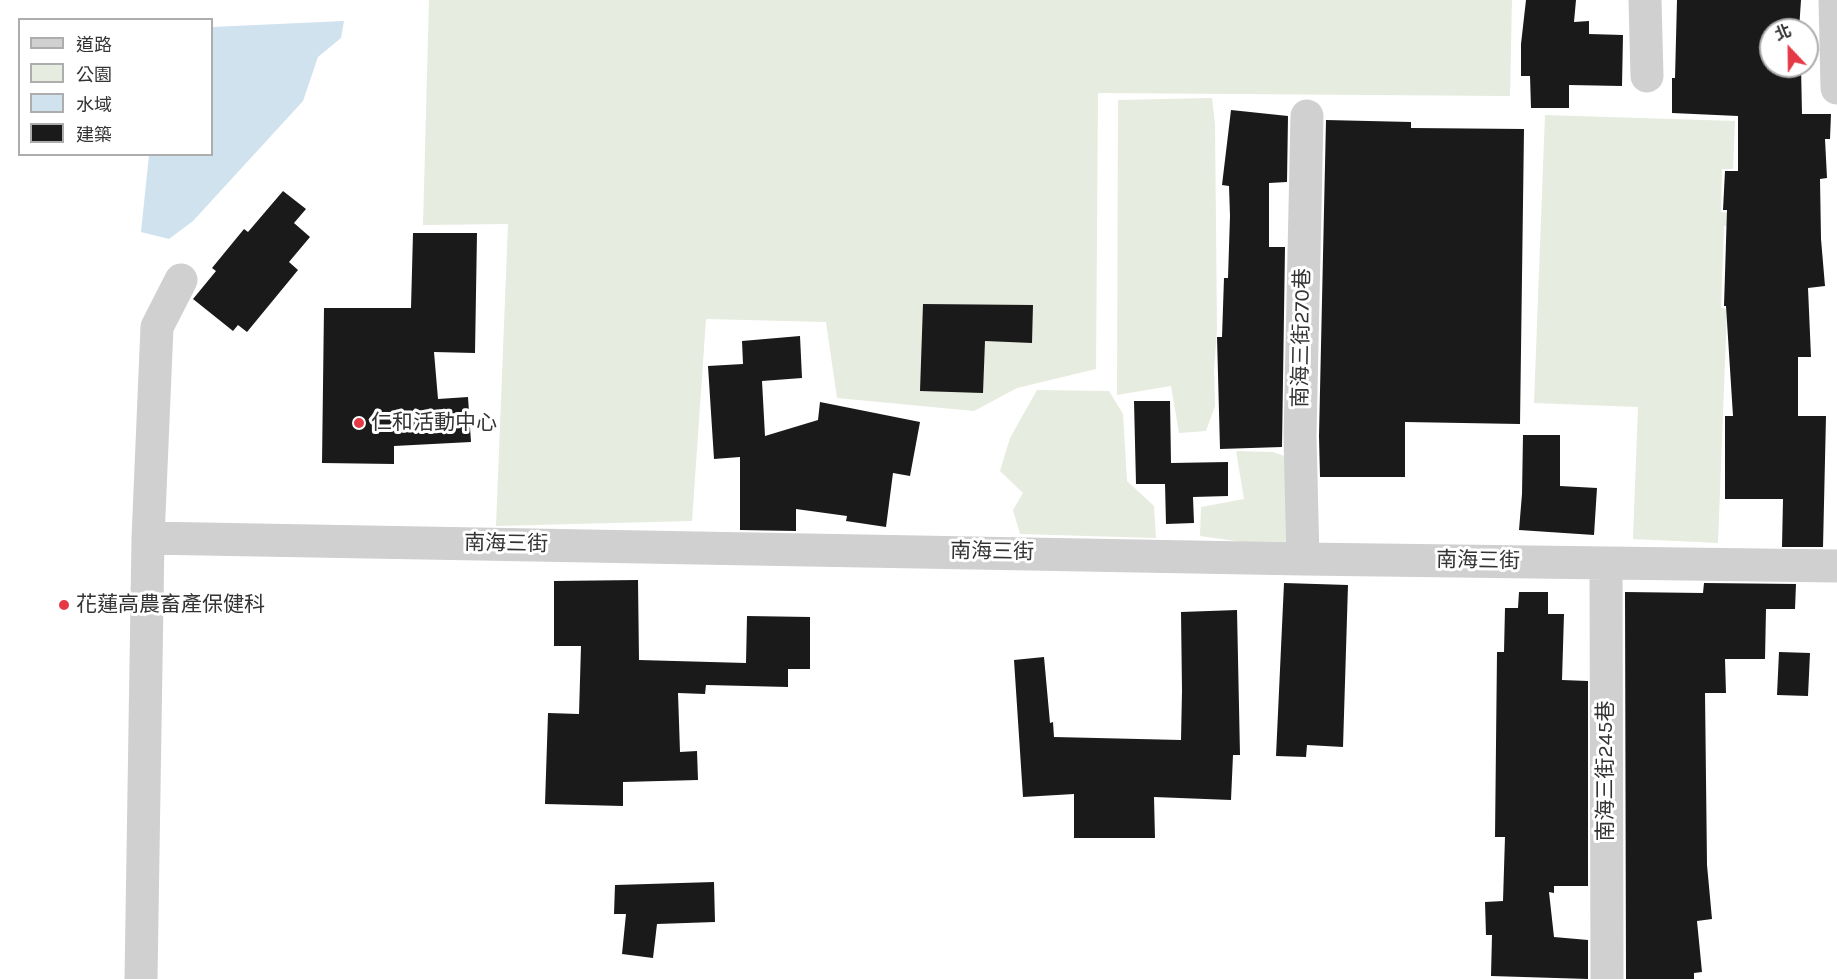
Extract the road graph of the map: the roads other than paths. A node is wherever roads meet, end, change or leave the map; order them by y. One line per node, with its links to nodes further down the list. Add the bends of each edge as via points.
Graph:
1 (1645, 0): 3 (street)
2 (1835, 0): 4 (street)
3 (1647, 76)
4 (1837, 88)
5 (1307, 116): 8 (street, 南海三街270巷, via 1300,436)
6 (181, 280): 7 (street, via 157,327)
7 (148, 538): 8 (street, 南海三街); 11 (street)
8 (1303, 559): 9 (street, 南海三街)
9 (1606, 563): 10 (street, 南海三街); 12 (street, 南海三街245巷)
10 (1837, 566)
11 (141, 979)
12 (1606, 979)

